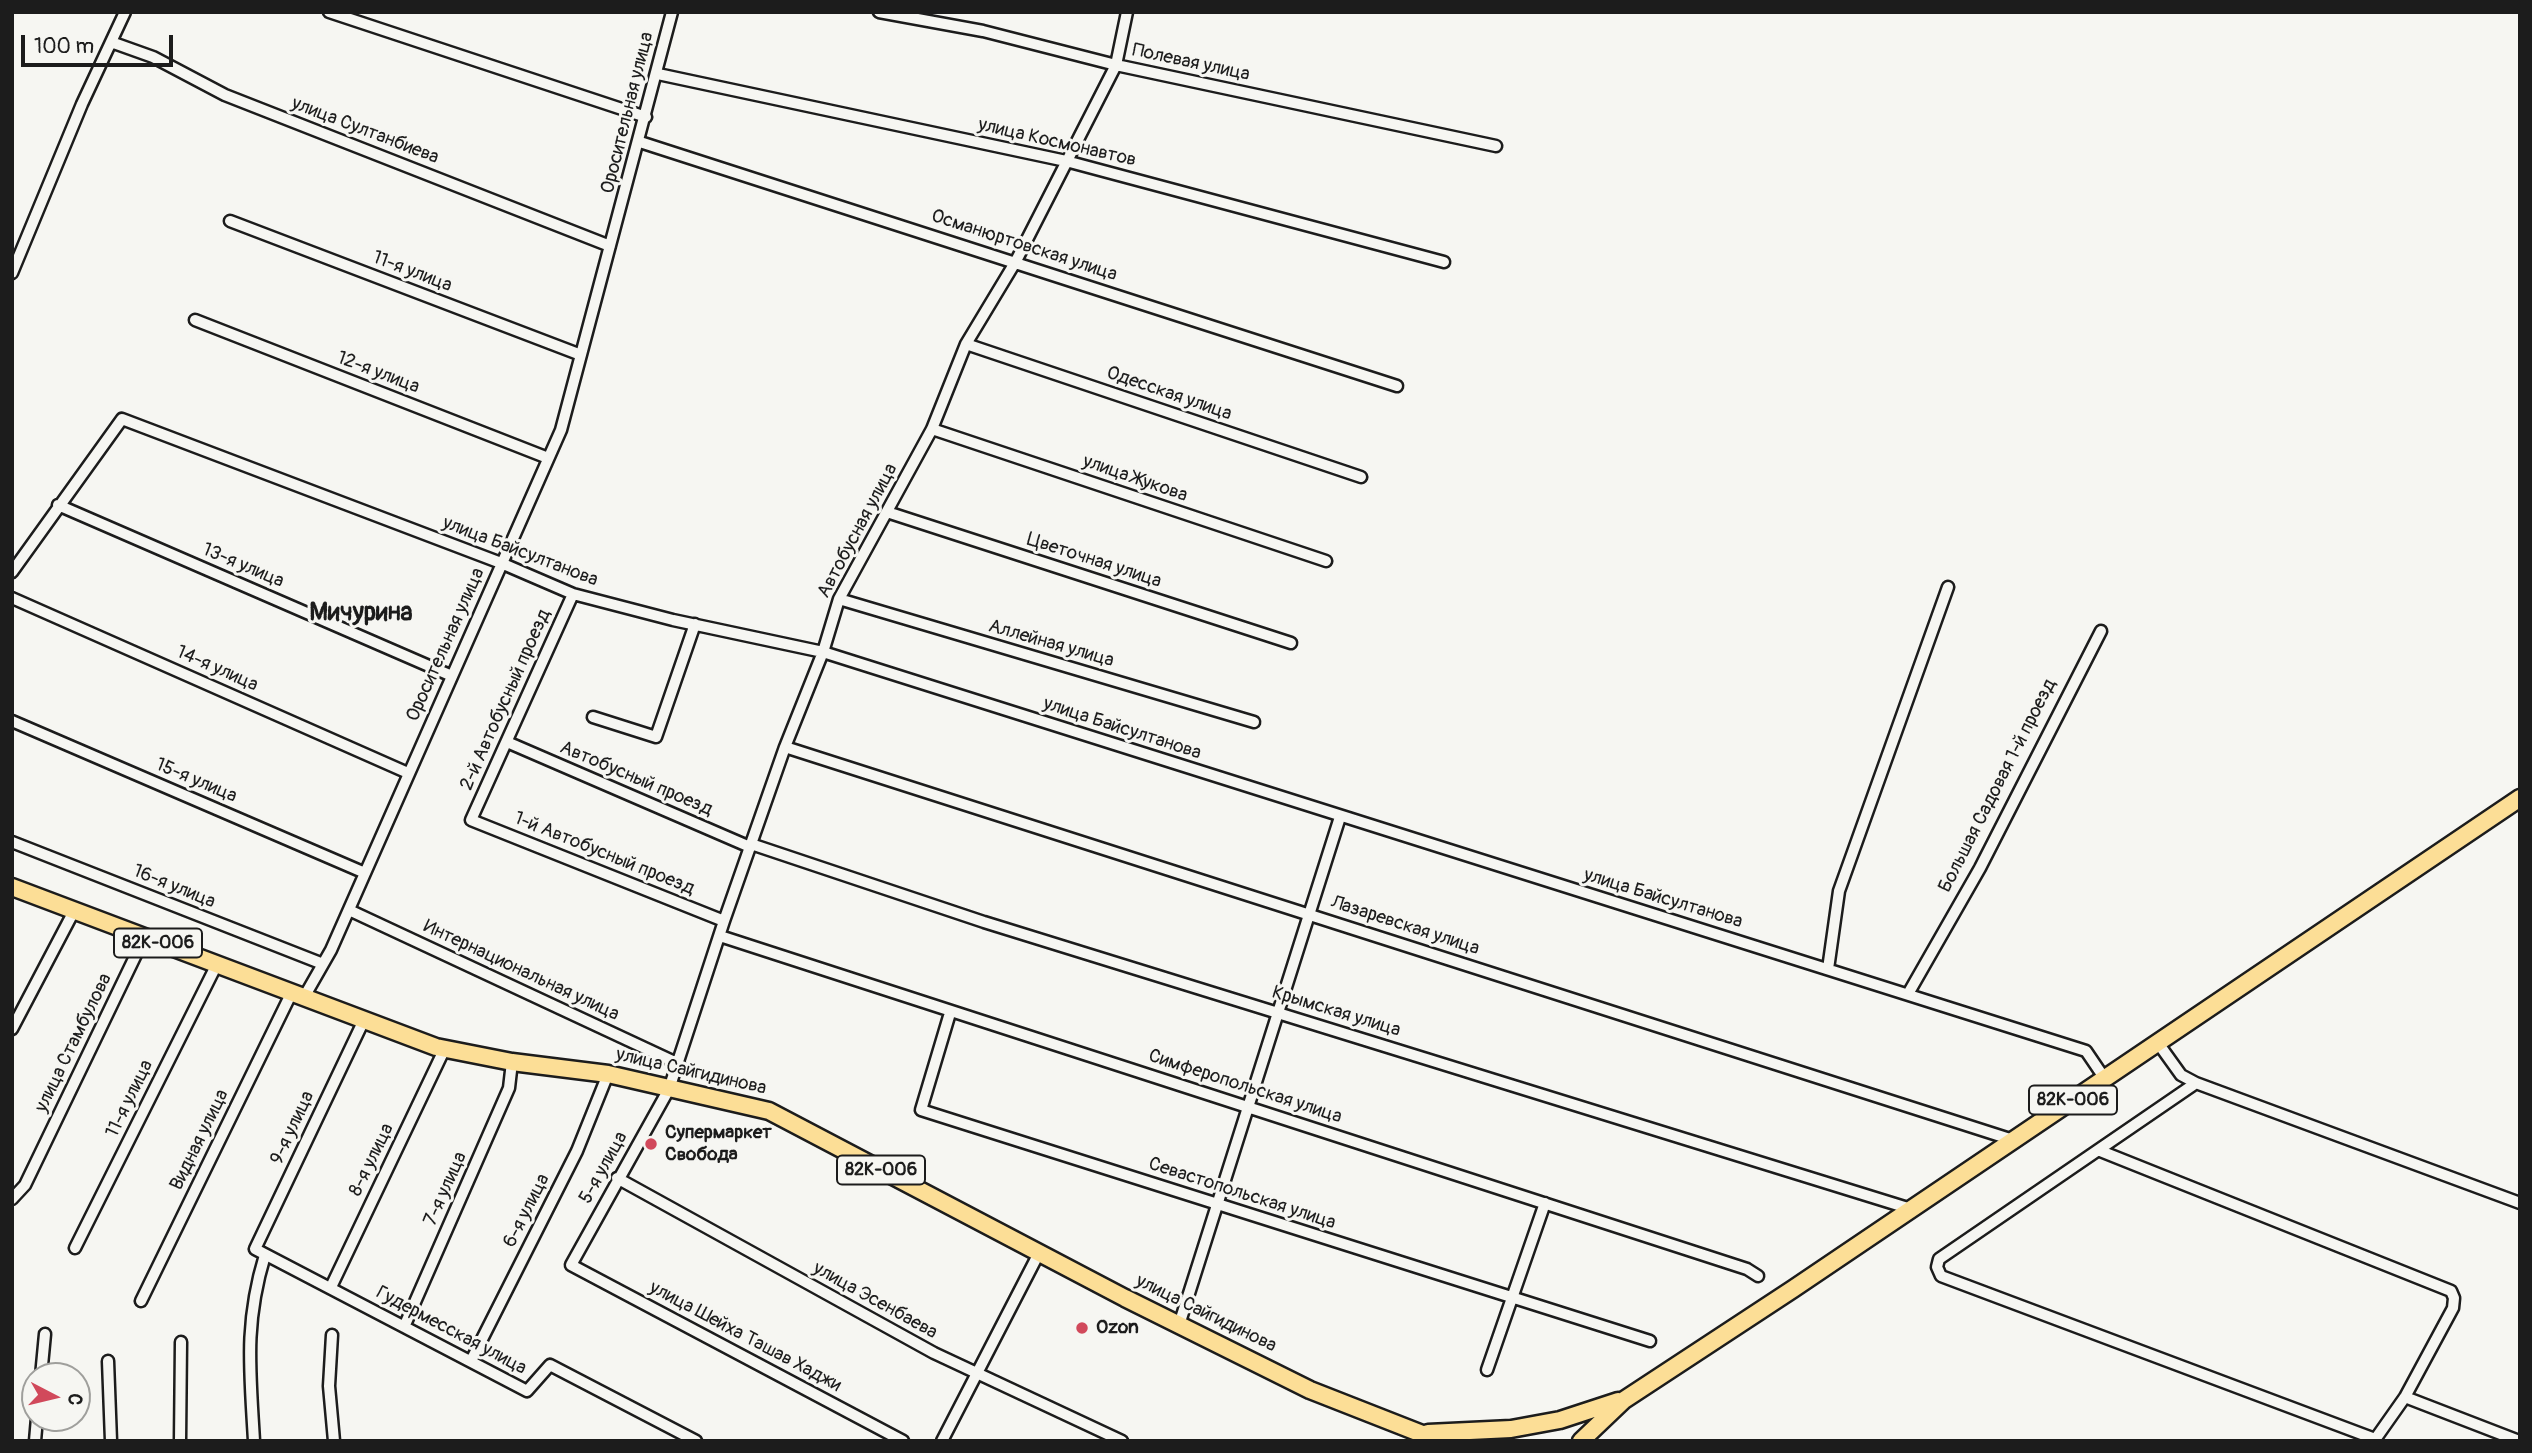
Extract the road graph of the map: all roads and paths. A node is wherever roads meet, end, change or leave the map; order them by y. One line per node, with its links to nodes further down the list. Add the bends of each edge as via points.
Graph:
1 (125, 12): 6 (street)
2 (328, 12): 9 (street)
3 (672, 12): 8 (street, Оросительная улица)
4 (879, 12): 7 (street, Полевая улица, via 983,31)
5 (1127, 12): 7 (street, Автобусная улица)
6 (111, 42): 14 (street, улица Султанбиева, via 153,57 225,95); 17 (street)
7 (1116, 65): 11 (street, Полевая улица); 12 (street, Автобусная улица)
8 (658, 74): 9 (street, Оросительная улица); 12 (street, улица Космонавтов)
9 (646, 117): 10 (street, Оросительная улица)
10 (640, 142): 14 (street, Оросительная улица); 15 (street, Османюртовская улица)
11 (1496, 146)
12 (1066, 161): 15 (street, Автобусная улица); 16 (street, улица Космонавтов)
13 (230, 221): 20 (street, 11-я улица)
14 (610, 246): 20 (street, Оросительная улица)
15 (1016, 261): 19 (street, Автобусная улица); 21 (street, Османюртовская улица)
16 (1444, 262)
17 (12, 273)
18 (195, 320): 23 (street, 12-я улица)
19 (966, 344): 22 (street, Автобусная улица); 24 (street, Одесская улица)
20 (582, 355): 23 (street, Оросительная улица, via 561,430)
21 (1397, 386)
22 (932, 429): 26 (street, Автобусная улица); 27 (street, улица Жукова)
23 (548, 458): 28 (street, Оросительная улица)
24 (1361, 477)
25 (58, 505): 28 (street, улица Байсултанова, via 122,419); 29 (street); 38 (street, 13-я улица)
26 (887, 512): 33 (street, Автобусная улица); 36 (street, Цветочная улица)
27 (1326, 561)
28 (501, 563): 31 (street, улица Байсултанова); 38 (street, Оросительная улица)
29 (12, 572)
30 (1948, 587): 60 (street, via 1839,891)
31 (573, 594): 34 (street, улица Байсултанова); 42 (street, 2-й Автобусный проезд)
32 (12, 598): 44 (street, 14-я улица)
33 (839, 599): 37 (street, Автобусная улица); 41 (street, Аллейная улица)
34 (695, 624): 37 (street, улица Байсултанова); 39 (street, via 656,737)
35 (2101, 631): 61 (street, Большая Садовая 1-й проезд, via 1980,867)
36 (1291, 643)
37 (823, 652): 43 (street, Автобусная улица); 46 (street, улица Байсултанова)
38 (452, 676): 44 (street, Оросительная улица)
39 (593, 717)
40 (12, 721): 50 (street, 15-я улица)
41 (1254, 722)
42 (507, 742): 47 (street, 2-й Автобусный проезд); 49 (street, Автобусный проезд)
43 (785, 747): 49 (street, Автобусная улица); 54 (street, Лазаревская улица)
44 (408, 773): 50 (street, Оросительная улица)
45 (2520, 798): 67 (main road, 82К-006)
46 (1340, 817): 54 (street); 60 (street, улица Байсултанова)
47 (471, 820): 55 (street, 1-й Автобусный проезд)
48 (12, 842): 58 (street, 16-я улица)
49 (751, 845): 55 (street, Автобусная улица); 64 (street, Крымская улица)
50 (365, 873): 52 (street, Оросительная улица)
51 (12, 887): 53 (main road, улица Сайгидинова / 82К-006)
52 (349, 910): 58 (street, Оросительная улица); 70 (street, Интернациональная улица)
53 (74, 911): 57 (main road, улица Сайгидинова / 82К-006); 66 (street)
54 (1309, 914): 64 (street); 76 (street, Лазаревская улица)
55 (724, 921): 56 (street, Автобусная улица)
56 (720, 936): 63 (street, Симферопольская улица); 70 (street, Автобусная улица)
57 (144, 938): 59 (main road, улица Сайгидинова / 82К-006); 79 (street, улица Стамбулова, via 25,1185)
58 (323, 964): 62 (street, Оросительная улица)
59 (216, 966): 62 (main road, улица Сайгидинова / 82К-006); 84 (street, 11-я улица)
60 (1828, 969): 61 (street, улица Байсултанова)
61 (1908, 994): 72 (street, улица Байсултанова, via 2086,1051)
62 (297, 996): 65 (main road, улица Сайгидинова / 82К-006); 92 (street, Видная улица)
63 (950, 1013): 75 (street, Симферопольская улица); 82 (street, Севастопольская улица, via 921,1111)
64 (1278, 1013): 75 (street); 83 (street, Крымская улица)
65 (363, 1021): 68 (main road, улица Сайгидинова / 82К-006); 85 (street, 9-я улица)
66 (12, 1029)
67 (2158, 1043): 72 (main road, 82К-006); 73 (street, via 2181,1075)
68 (445, 1048): 69 (main road, улица Сайгидинова / 82К-006); 90 (street, 8-я улица)
69 (512, 1062): 71 (main road, улица Сайгидинова / 82К-006); 94 (street, 7-я улица, via 509,1088)
70 (679, 1064): 74 (street, Автобусная улица)
71 (608, 1074): 74 (main road, улица Сайгидинова / 82К-006); 100 (street, 6-я улица, via 577,1151)
72 (2105, 1079): 76 (main road, 82К-006)
73 (2196, 1083): 77 (street); 81 (street)
74 (670, 1089): 78 (street, 5-я улица); 86 (main road, улица Сайгидинова / 82К-006, via 769,1111)
75 (1248, 1105): 80 (street, Симферопольская улица); 82 (street)
76 (2013, 1140): 83 (main road, 82К-006)
77 (2098, 1150): 104 (street, via 2451,1291 2453,1308); 107 (street, via 1939,1259 1941,1276)
78 (617, 1178): 88 (street, 5-я улица); 103 (street, улица Эсенбаева)
79 (12, 1199)
80 (1545, 1203): 89 (street, Симферопольская улица); 91 (street)
81 (2520, 1203)
82 (1217, 1205): 91 (street, Севастопольская улица); 93 (street)
83 (1911, 1209): 105 (main road, 82К-006)
84 (75, 1248)
85 (255, 1249): 87 (street, Гудермесская улица)
86 (1039, 1253): 93 (main road, улица Сайгидинова / 82К-006); 103 (street)
87 (265, 1255): 90 (street, Гудермесская улица); 110 (street, via 248,1337)
88 (571, 1265): 113 (street, улица Шейха Ташав Хаджи)
89 (1758, 1276)
90 (331, 1287): 94 (street, Гудермесская улица)
91 (1512, 1298): 97 (street, Севастопольская улица); 102 (street)
92 (141, 1301)
93 (1179, 1325): 106 (main road, улица Сайгидинова / 82К-006, via 1310,1390)
94 (404, 1327): 100 (street, Гудермесская улица)
95 (46, 1334): 101 (street)
96 (332, 1335): 111 (street, via 329,1386)
97 (1650, 1341)
98 (181, 1342): 109 (street)
99 (108, 1361): 108 (street)
100 (471, 1361): 112 (street, Гудермесская улица, via 527,1391 550,1365)
101 (43, 1362)
102 (1487, 1370)
103 (978, 1375): 114 (street); 115 (street, улица Эсенбаева)
104 (2405, 1396): 107 (street); 117 (street)
105 (1624, 1400): 106 (main road, 82К-006, via 1560,1420); 116 (main road)
106 (1433, 1437)
107 (2375, 1440)
108 (111, 1441)
109 (180, 1441)
110 (254, 1441)
111 (334, 1441)
112 (696, 1441)
113 (903, 1441)
114 (942, 1441)
115 (1122, 1441)
116 (1581, 1441)
117 (2519, 1441)

